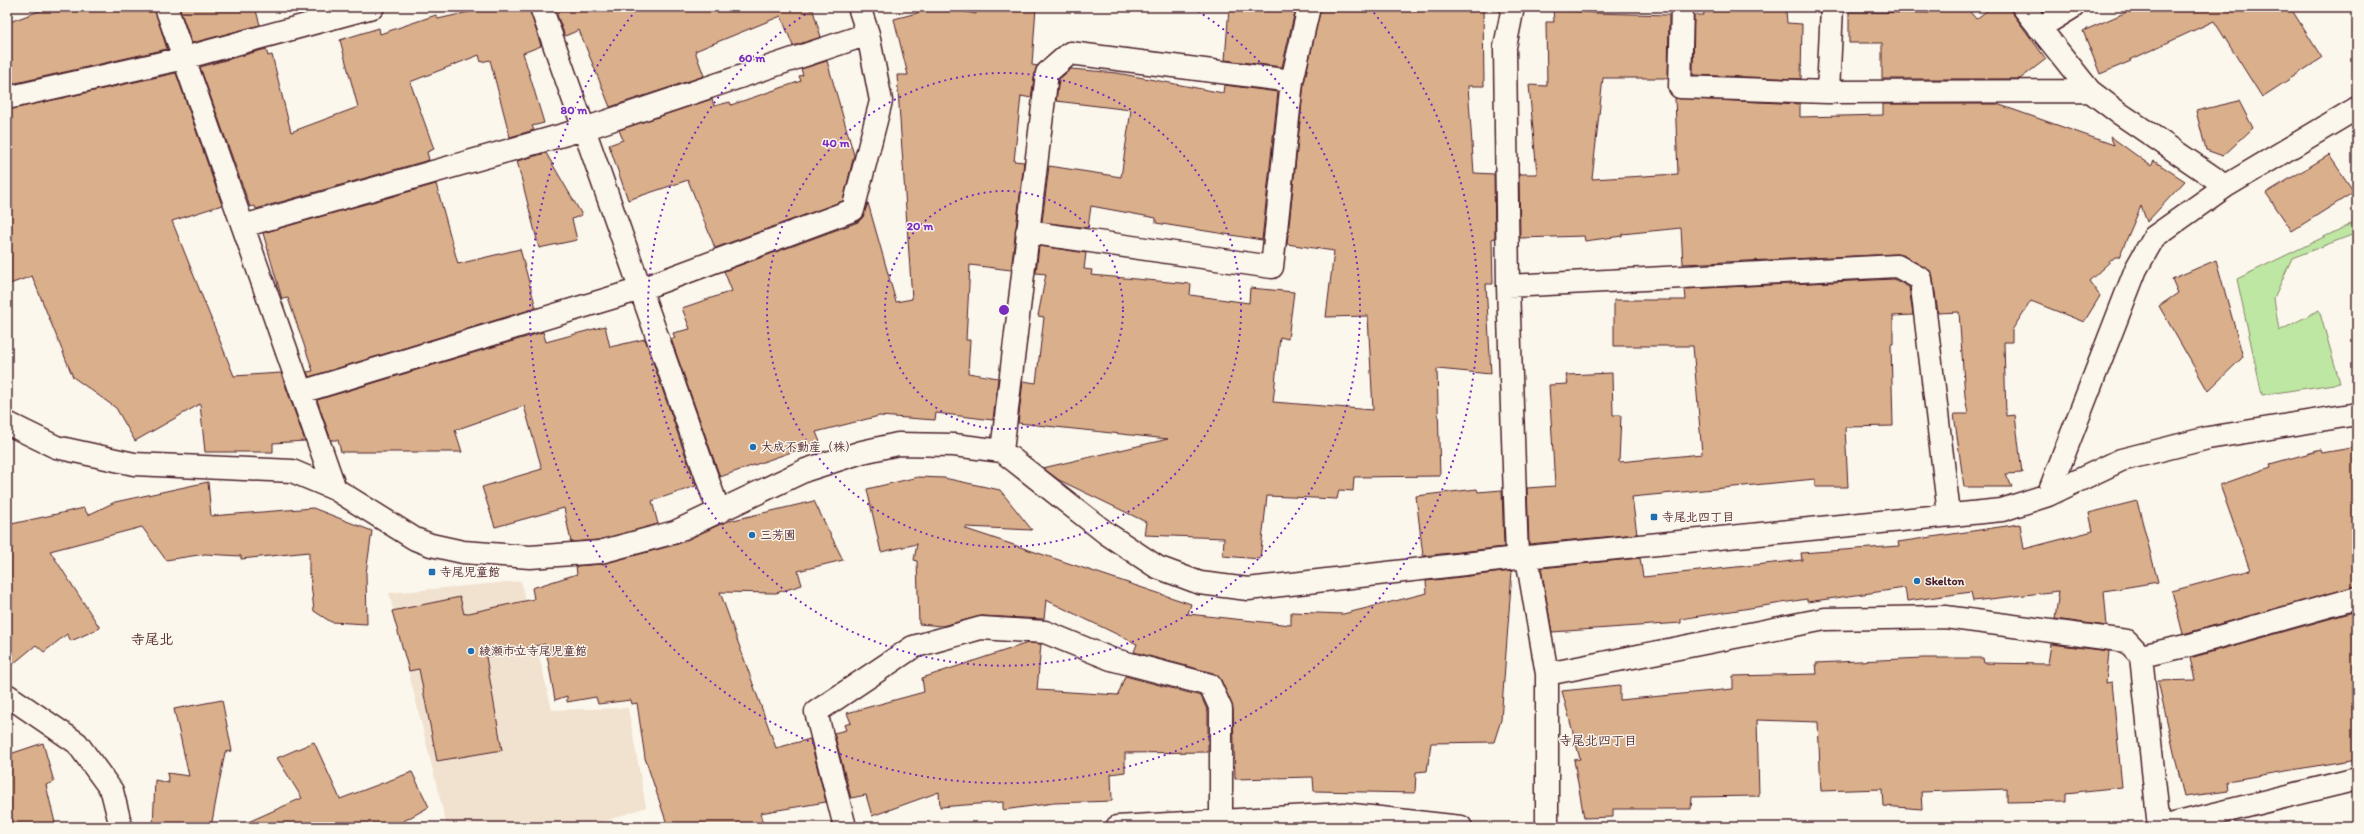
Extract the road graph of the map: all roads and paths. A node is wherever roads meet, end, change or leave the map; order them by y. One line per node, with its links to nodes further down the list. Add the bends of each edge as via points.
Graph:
1 (166, 7): 13 (street)
2 (373, 7): 13 (street)
3 (540, 7): 19 (street)
4 (859, 7): 12 (street)
5 (1309, 7): 14 (street)
6 (1513, 7): 23 (street, via 1504,47)
7 (1682, 7): 16 (street, via 1680,87)
8 (1832, 7): 16 (street)
9 (2023, 7): 11 (street)
10 (2073, 7): 11 (street)
11 (2039, 28): 15 (street)
12 (868, 34): 19 (street); 24 (street, via 881,101 853,210)
13 (184, 58): 17 (street); 21 (street)
14 (1292, 81): 22 (street, via 1070,53 1047,73); 22 (street, via 1272,267)
15 (2090, 91): 16 (street); 20 (street, via 2119,114)
16 (1828, 92)
17 (7, 98)
18 (2357, 108): 20 (street)
19 (584, 129): 21 (street); 24 (street)
20 (2226, 186): 30 (street, via 2154,237 2136,269)
21 (243, 226): 25 (street)
22 (1028, 232): 28 (street)
23 (1508, 286): 32 (street, via 1897,266 1921,278); 33 (street)
24 (641, 289): 25 (street); 31 (street)
25 (301, 392): 29 (street)
26 (2357, 414): 30 (street, via 2208,438 2120,460)
27 (7, 423): 29 (street, via 56,447 134,464 292,471)
28 (1002, 452): 31 (street, via 954,445 898,444 862,452 806,470); 33 (street, via 1106,533 1157,567 1200,582 1248,589)
29 (335, 489): 31 (street, via 415,539 431,545 463,552 530,557 600,552 675,532)
30 (2048, 495): 32 (street, via 2002,510)
31 (718, 512)
32 (1949, 514): 33 (street)
33 (1522, 558): 36 (street)
34 (2357, 598): 35 (street, via 2190,645)
35 (2141, 656): 36 (street, via 2127,641 1945,617 1825,619); 45 (street)
36 (1547, 674): 44 (street)
37 (7, 695): 40 (street, via 77,743 112,791)
38 (2357, 779): 45 (street)
39 (1221, 820): 41 (street, via 1221,709 1210,685 1112,659 1045,632 981,628 913,647 816,712); 42 (street); 43 (street, via 1344,814)
40 (121, 827)
41 (845, 827)
42 (1117, 827)
43 (1461, 827)
44 (1547, 827)
45 (2161, 827)

